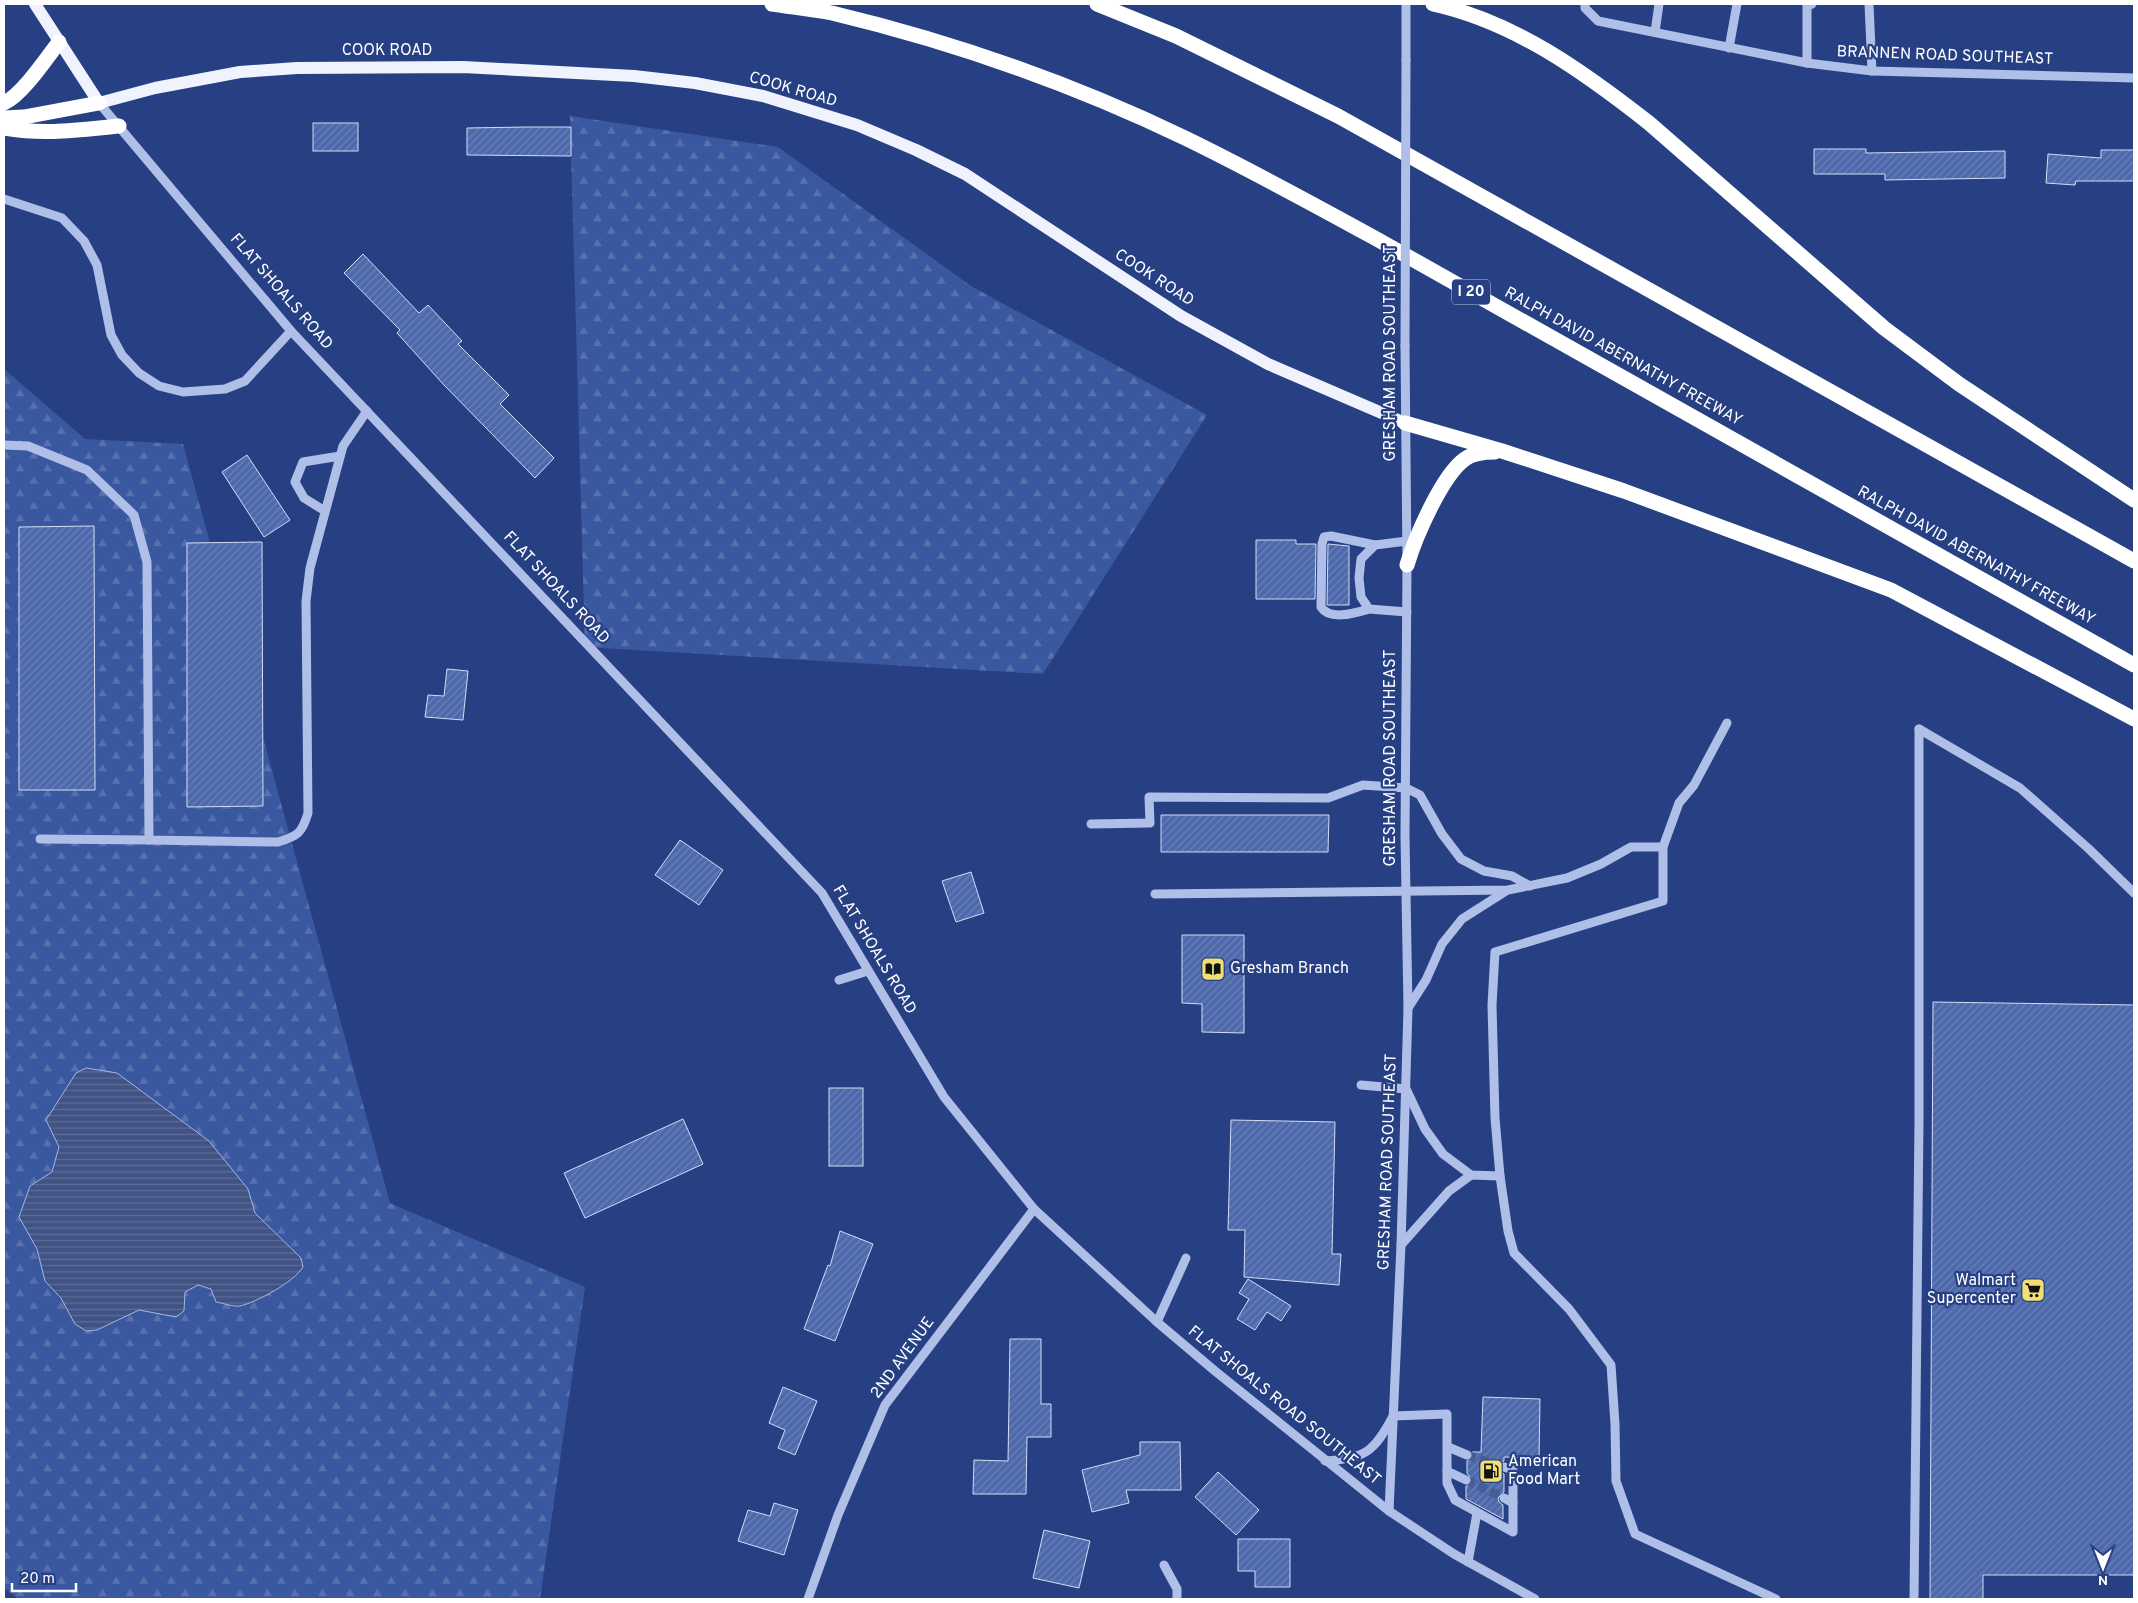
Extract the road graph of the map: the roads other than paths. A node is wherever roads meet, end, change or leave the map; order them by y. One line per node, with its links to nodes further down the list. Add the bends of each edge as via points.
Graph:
1 (35, 4): 12 (main road, FLAT SHOALS ROAD)
2 (772, 4): 37 (highway, RALPH DAVID ABERNATHY FREEWAY / I 20, via 830,13 1012,67 1100,100 1184,138 1373,237)
3 (1098, 4): 33 (highway, via 1176,36 1338,116)
4 (1406, 4): 25 (street, GRESHAM ROAD SOUTHEAST, bridge)
5 (1433, 4): 29 (highway, via 1492,22 1565,60 1649,123 1884,328 1960,384)
6 (1659, 4): 11 (street)
7 (1737, 4): 13 (street)
8 (1869, 4): 15 (street)
9 (1810, 5): 14 (street)
10 (1585, 6): 11 (street, BRANNEN ROAD SOUTHEAST, via 1598,21)
11 (1655, 32): 13 (street, BRANNEN ROAD SOUTHEAST)
12 (59, 42): 17 (main road, FLAT SHOALS ROAD); 18 (highway, via 32,77)
13 (1730, 48): 14 (street, BRANNEN ROAD SOUTHEAST)
14 (1807, 63): 15 (street, BRANNEN ROAD SOUTHEAST)
15 (1872, 71): 16 (street, BRANNEN ROAD SOUTHEAST)
16 (2134, 78)
17 (99, 102): 19 (highway); 20 (street, FLAT SHOALS ROAD); 25 (main road, COOK ROAD, via 240,72 307,68 463,67 634,76 695,83 762,96 857,125 965,174 1181,316 1268,364)
18 (4, 103)
19 (4, 118)
20 (119, 126): 21 (highway, via 52,133); 23 (street, FLAT SHOALS ROAD)
21 (4, 128)
22 (4, 198): 23 (street, via 62,218 84,241 96,265 111,334 122,355 160,386 183,392 225,389 245,381)
23 (291, 331): 24 (street, FLAT SHOALS ROAD)
24 (367, 411): 28 (street, via 343,446); 50 (street, FLAT SHOALS ROAD, via 822,893)
25 (1405, 422): 27 (highway); 31 (street, GRESHAM ROAD SOUTHEAST)
26 (4, 445): 43 (street, via 28,446 87,470 134,516 147,562)
27 (1502, 451): 34 (highway, via 1474,454 1453,470 1419,532); 38 (highway, via 1624,491 1891,590)
28 (340, 456): 30 (street); 30 (street, via 303,462 295,482 304,498)
29 (2134, 500)
30 (325, 510): 43 (street, via 310,568 306,601 308,813 304,826 295,837 278,842)
31 (1407, 541): 32 (street); 34 (street, GRESHAM ROAD SOUTHEAST)
32 (1375, 545): 35 (street, via 1361,559 1359,578 1360,597); 35 (street, via 1331,536 1324,537 1322,544 1321,607 1325,613)
33 (2134, 560)
34 (1407, 566): 36 (street, GRESHAM ROAD SOUTHEAST)
35 (1369, 610): 36 (street)
36 (1407, 612): 40 (street, GRESHAM ROAD SOUTHEAST)
37 (2134, 665)
38 (2134, 719)
39 (1727, 723): 44 (street, via 1694,785 1679,803)
40 (1406, 788): 41 (street, via 1364,785 1328,798 1149,797 1150,824); 45 (street, via 1420,795 1442,834 1461,859 1484,871 1512,876); 47 (street, GRESHAM ROAD SOUTHEAST)
41 (1091, 824)
42 (40, 839): 43 (street)
43 (149, 840)
44 (1663, 847): 45 (street, via 1631,847 1567,878); 56 (street, via 1663,901 1495,952 1493,1058)
45 (1530, 886): 46 (street)
46 (1508, 890): 47 (street); 52 (street, via 1462,919 1442,944 1426,980)
47 (1406, 891): 49 (street); 52 (street, GRESHAM ROAD SOUTHEAST)
48 (2134, 893): 78 (street, via 2020,788 1920,730)
49 (1155, 894)
50 (868, 971): 51 (street); 57 (street, FLAT SHOALS ROAD, via 944,1097)
51 (839, 980)
52 (1408, 1008): 54 (street, GRESHAM ROAD SOUTHEAST)
53 (1361, 1085): 54 (street)
54 (1406, 1089): 55 (street, via 1425,1129 1443,1154); 58 (street, GRESHAM ROAD SOUTHEAST)
55 (1471, 1175): 56 (street); 58 (street, via 1448,1191)
56 (1500, 1176): 77 (street, via 1514,1253 1569,1309 1611,1365 1616,1481 1635,1534)
57 (1034, 1209): 60 (street, FLAT SHOALS ROAD SOUTHEAST); 74 (street, 2ND AVENUE, via 885,1405 838,1515)
58 (1402, 1245): 61 (street, GRESHAM ROAD SOUTHEAST)
59 (1186, 1258): 60 (street)
60 (1157, 1322): 64 (street, FLAT SHOALS ROAD SOUTHEAST)
61 (1394, 1416): 62 (street, via 1447,1414); 64 (street, via 1380,1440 1365,1453 1350,1460); 70 (street, GRESHAM ROAD SOUTHEAST)
62 (1448, 1447): 63 (street); 66 (street)
63 (1467, 1455)
64 (1325, 1461): 70 (street, FLAT SHOALS ROAD SOUTHEAST)
65 (1504, 1467): 69 (street, via 1513,1470)
66 (1447, 1471): 67 (street); 71 (street, via 1447,1483 1455,1500)
67 (1466, 1480)
68 (1504, 1498): 69 (street)
69 (1513, 1503): 71 (street, via 1513,1532)
70 (1389, 1511): 72 (street, FLAT SHOALS ROAD SOUTHEAST)
71 (1477, 1513): 72 (street)
72 (1468, 1562): 76 (street, FLAT SHOALS ROAD SOUTHEAST)
73 (1164, 1565): 75 (street, via 1177,1590)
74 (808, 1599)
75 (1177, 1599)
76 (1535, 1599)
77 (1776, 1599)
78 (1914, 1599)

